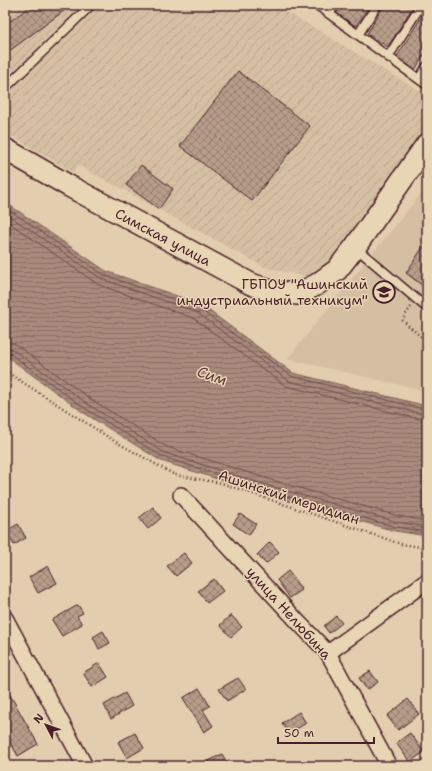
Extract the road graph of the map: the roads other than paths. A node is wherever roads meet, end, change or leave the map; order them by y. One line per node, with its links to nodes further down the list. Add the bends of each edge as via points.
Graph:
1 (91, 5): 12 (lane)
2 (317, 5): 6 (lane)
3 (335, 5): 6 (lane)
4 (377, 5): 7 (lane)
5 (422, 5): 8 (lane)
6 (329, 14): 7 (lane)
7 (358, 35): 8 (lane)
8 (388, 57): 10 (lane)
9 (427, 66): 10 (lane)
10 (419, 79): 11 (lane)
11 (427, 85)
12 (5, 88)
13 (427, 144): 15 (main road, Симская улица)
14 (5, 149): 15 (main road, Симская улица, via 251,284 274,292 298,294 316,285 337,270)
15 (355, 247): 16 (lane)
16 (427, 308)
17 (181, 495): 20 (street, улица Нелюбина)
18 (427, 581): 20 (street)
19 (5, 618): 21 (street)
20 (328, 653): 22 (street, улица Нелюбина)
21 (84, 766)
22 (389, 766)

